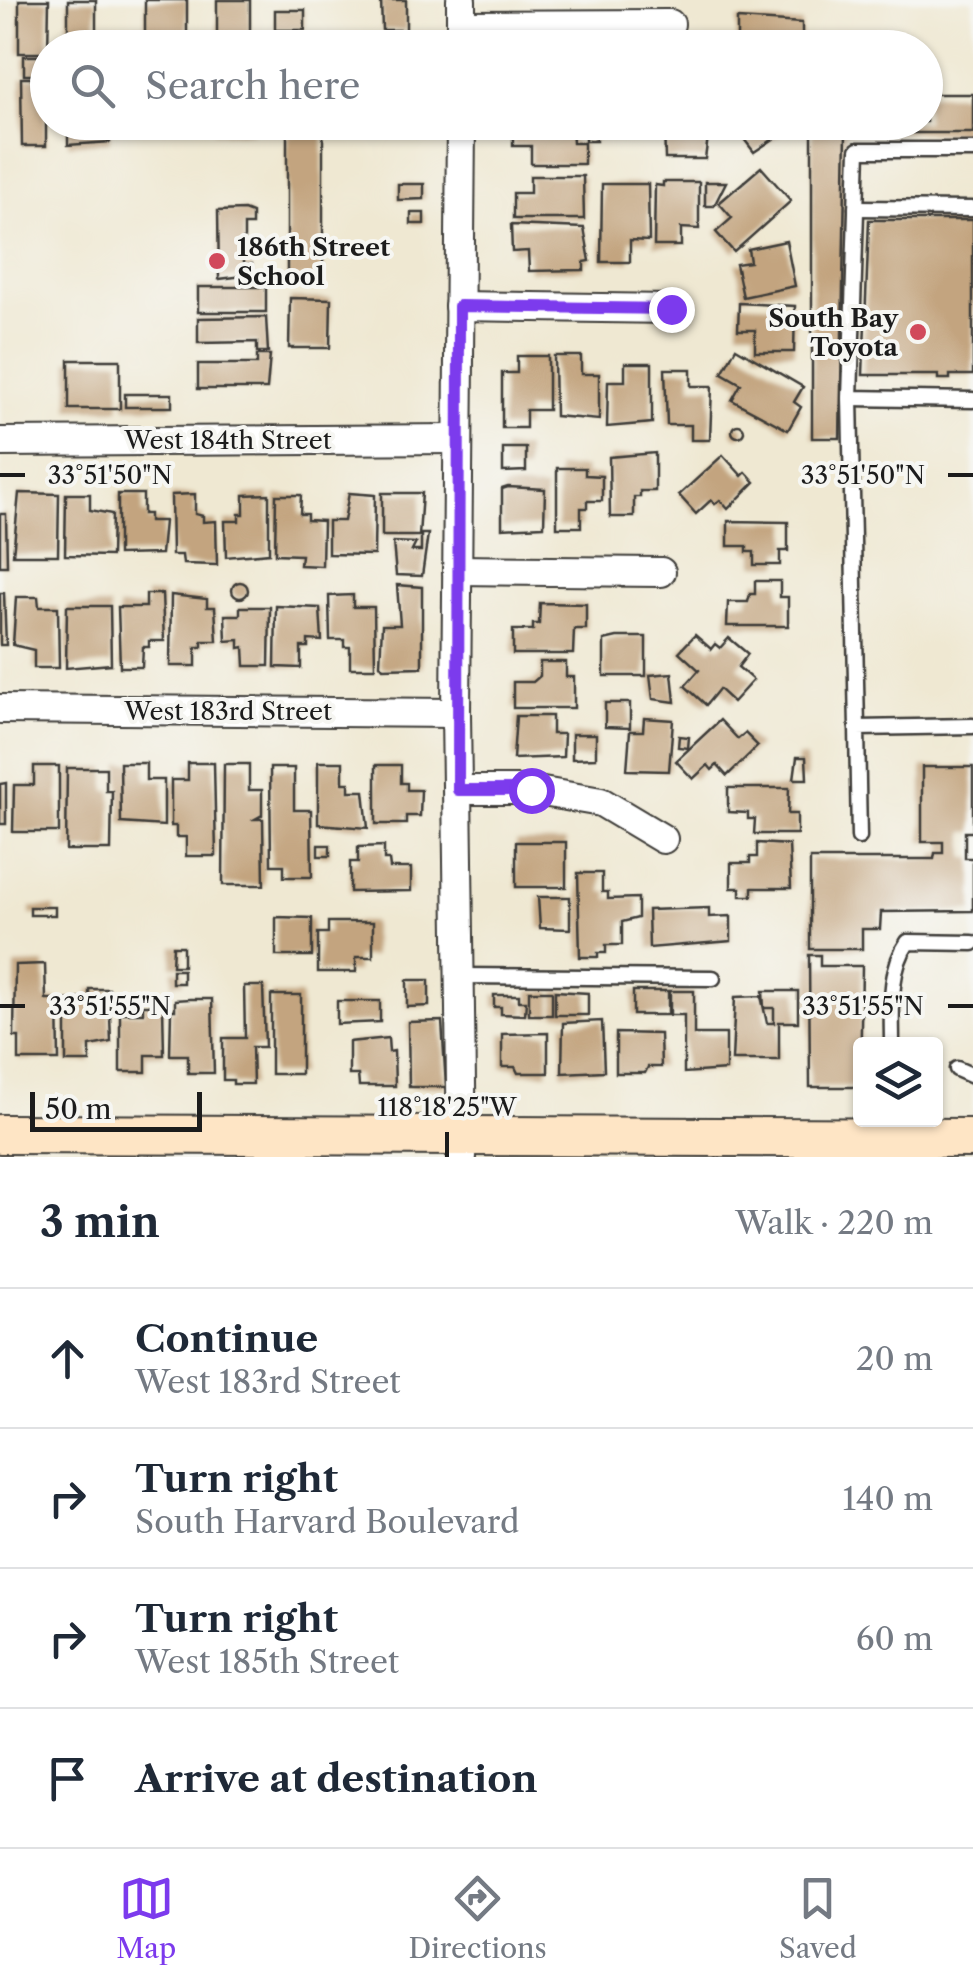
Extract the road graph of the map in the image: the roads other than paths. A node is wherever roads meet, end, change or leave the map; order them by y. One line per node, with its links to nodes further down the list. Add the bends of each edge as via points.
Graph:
1 (462, 24): 2 (street)
2 (670, 24)
3 (461, 140): 7 (street)
4 (973, 150): 5 (lane, via 858,150)
5 (856, 208): 6 (lane); 9 (lane)
6 (973, 209)
7 (459, 306): 8 (street); 11 (street)
8 (671, 309)
9 (850, 398): 10 (lane); 18 (lane)
10 (973, 400)
11 (456, 439): 12 (street, West 184th Street); 13 (street)
12 (0, 442)
13 (457, 570): 14 (street); 16 (street)
14 (662, 572)
15 (0, 709): 16 (street, West 183rd Street)
16 (456, 713): 19 (street)
17 (973, 726): 18 (lane)
18 (858, 728): 20 (lane)
19 (458, 790): 21 (street, via 531,790 601,802); 23 (street)
20 (859, 837)
21 (663, 838)
22 (973, 943): 25 (lane, via 908,942 892,980)
23 (460, 976): 24 (lane); 33 (street)
24 (714, 978)
25 (892, 1037)
26 (957, 1069): 27 (lane)
27 (973, 1076)
28 (892, 1129): 30 (main road); 35 (main road)
29 (0, 1134): 31 (main road)
30 (973, 1138)
31 (118, 1146): 32 (main road)
32 (276, 1146): 33 (main road)
33 (462, 1147): 34 (main road)
34 (637, 1147): 35 (main road)
35 (801, 1147)

